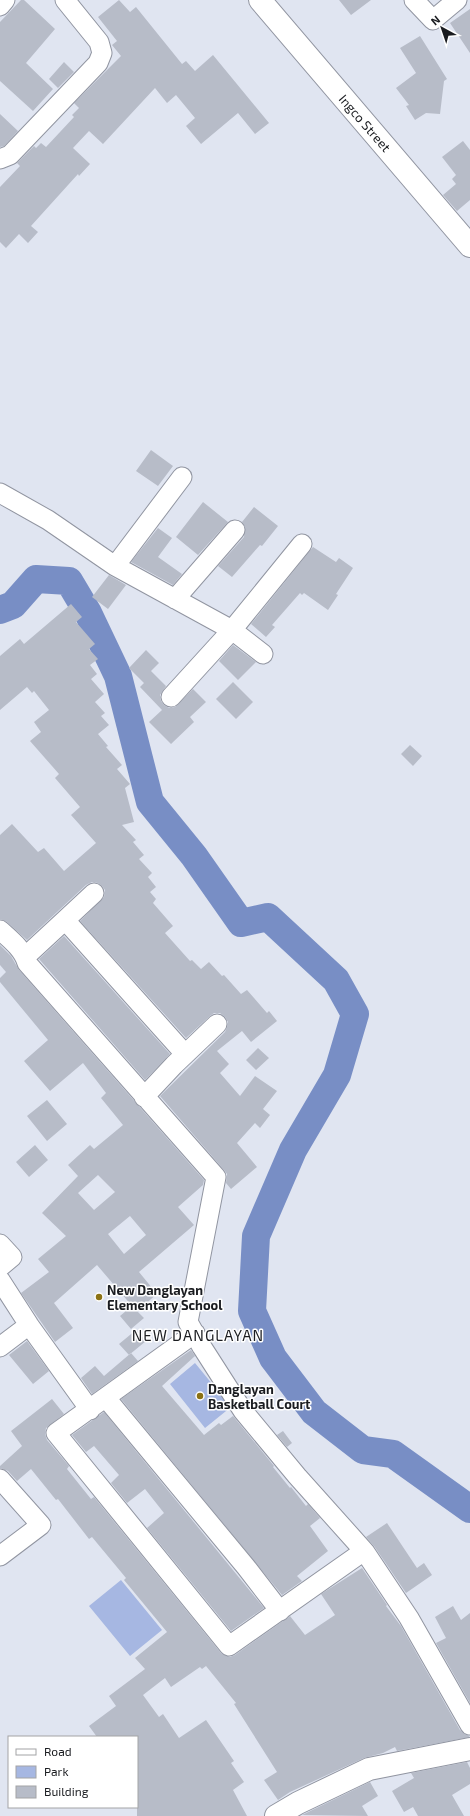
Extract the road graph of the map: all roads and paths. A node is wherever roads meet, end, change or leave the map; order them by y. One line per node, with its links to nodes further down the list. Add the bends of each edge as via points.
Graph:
1 (5, 0): 6 (street)
2 (65, 0): 7 (street, via 99,42 102,53 98,63 10,155)
3 (260, 0): 8 (street, Ingco Street)
4 (414, 0): 5 (street, via 433,20)
5 (457, 0)
6 (0, 6)
7 (0, 159)
8 (470, 246)
9 (182, 477): 13 (street)
10 (0, 493): 13 (street, via 48,520)
11 (235, 530): 14 (street)
12 (302, 544): 15 (street)
13 (115, 566): 14 (street)
14 (175, 599): 15 (street)
15 (232, 630): 16 (street); 17 (street)
16 (263, 654)
17 (171, 697)
18 (94, 893): 19 (street)
19 (65, 920): 21 (street); 23 (street)
20 (0, 930): 21 (street)
21 (25, 957): 24 (street, via 26,963)
22 (217, 1024): 23 (street)
23 (185, 1054): 24 (street)
24 (144, 1097): 29 (street, via 216,1177 188,1322)
25 (0, 1244): 26 (street, via 12,1257)
26 (0, 1267)
27 (0, 1280): 28 (street)
28 (29, 1325): 30 (street); 32 (street)
29 (194, 1333): 31 (street); 34 (street, via 243,1411)
30 (0, 1347)
31 (106, 1398): 32 (street); 36 (street)
32 (90, 1410): 36 (street, via 56,1433 229,1646)
33 (0, 1479): 35 (street, via 41,1525)
34 (364, 1551): 36 (street); 37 (street, via 409,1618)
35 (0, 1556)
36 (280, 1611)
37 (470, 1725)
38 (470, 1749): 39 (street, via 368,1769)
39 (276, 1816)

